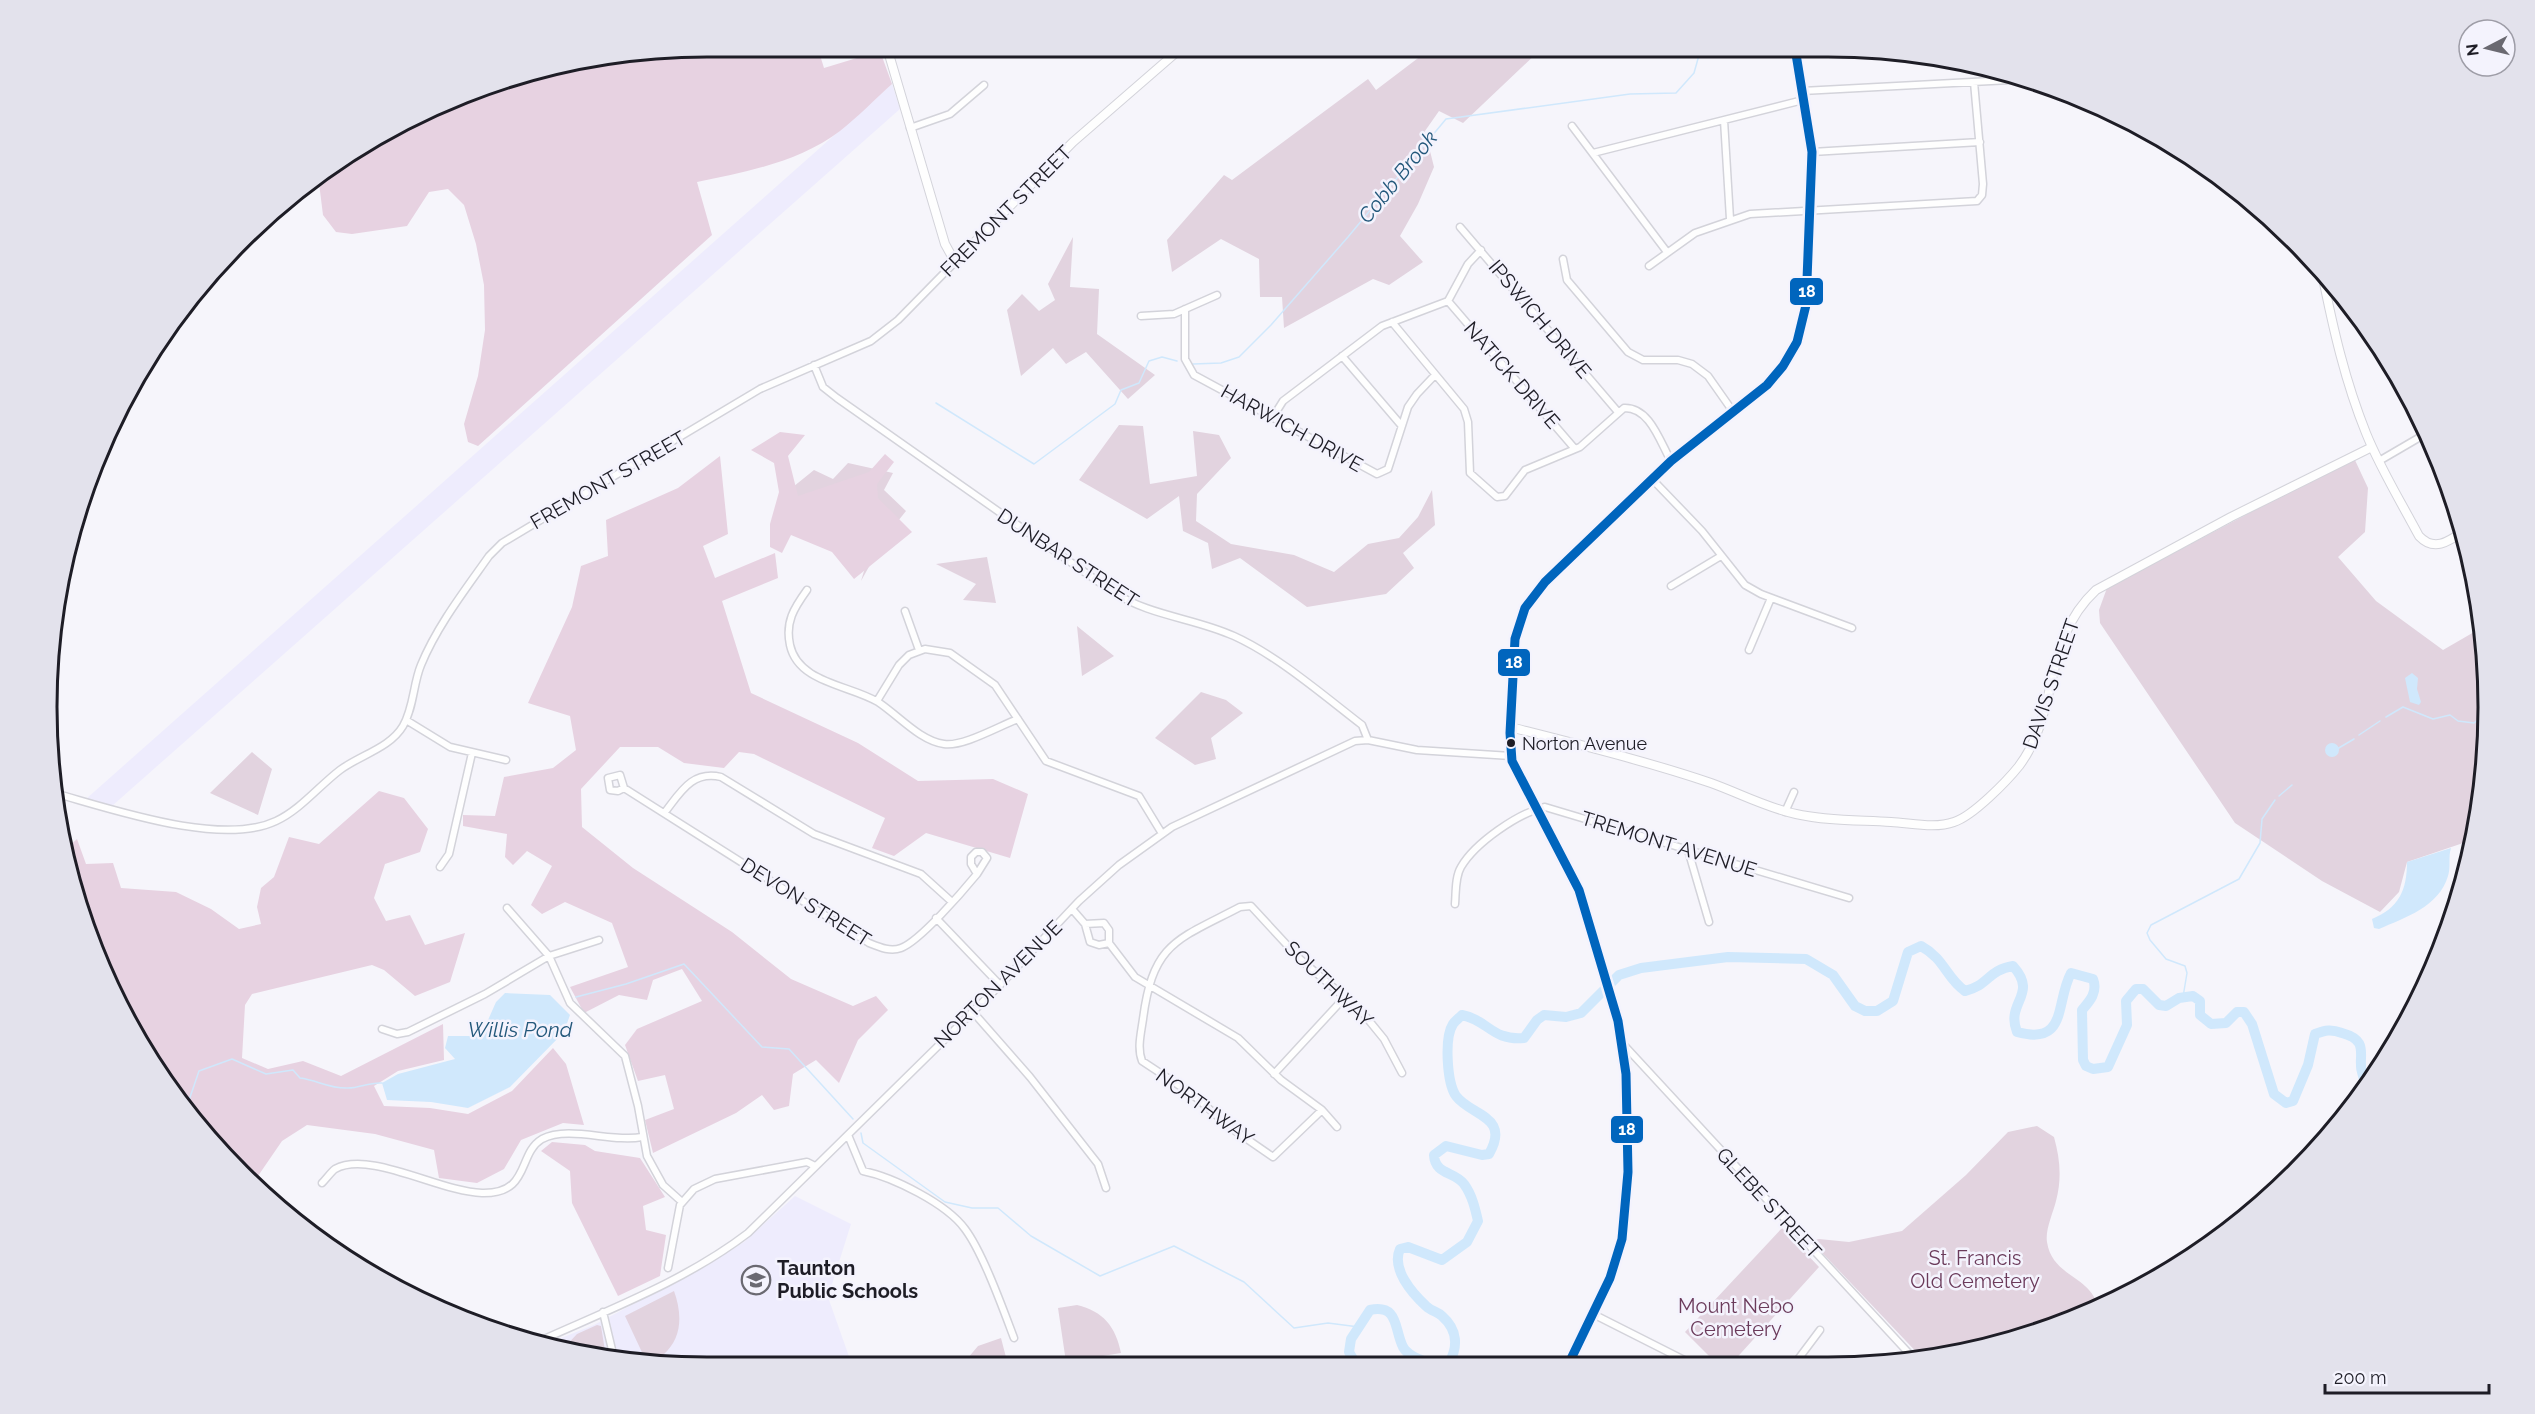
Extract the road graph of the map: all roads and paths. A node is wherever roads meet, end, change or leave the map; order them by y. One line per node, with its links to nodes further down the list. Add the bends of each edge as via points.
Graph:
1 (890, 57): 10 (street)
2 (1171, 57): 20 (street, FREMONT STREET, via 1073,142)
3 (1796, 57): 7 (main road)
4 (2001, 81): 5 (street)
5 (1974, 82): 7 (street); 11 (street)
6 (984, 85): 10 (street, via 950,114)
7 (1802, 96): 8 (street); 12 (main road)
8 (1724, 120): 13 (street); 15 (street)
9 (1572, 126): 13 (street)
10 (910, 128): 20 (street, via 946,249)
11 (1980, 142): 12 (street); 14 (street, via 1983,190 1979,200)
12 (1812, 152): 14 (main road)
13 (1593, 153): 18 (street)
14 (1810, 211): 15 (street, via 1766,211); 32 (main road, via 1801,333 1775,377)
15 (1730, 219): 18 (street, via 1695,233)
16 (1460, 227): 17 (street, IPSWICH DRIVE)
17 (1481, 250): 24 (street, via 1468,264); 31 (street, IPSWICH DRIVE)
18 (1667, 252): 21 (street)
19 (1563, 259): 32 (street, via 1567,280 1628,352 1643,360 1692,363 1708,376)
20 (955, 262): 29 (street, FREMONT STREET, via 876,338)
21 (1649, 266)
22 (2325, 288): 36 (street, via 2343,369)
23 (1217, 295): 25 (street)
24 (1448, 301): 27 (street); 37 (street, NATICK DRIVE)
25 (1185, 309): 26 (street, via 1168,316); 33 (street, HARWICH DRIVE, via 1185,359 1191,373)
26 (1141, 315)
27 (1392, 322): 28 (street); 30 (street)
28 (1342, 357): 33 (street, via 1283,402); 34 (street)
29 (814, 365): 52 (street, FREMONT STREET, via 760,389 498,546 427,651); 54 (street, DUNBAR STREET, via 821,383 832,394 1113,592 1138,606 1222,631 1251,645 1362,725)
30 (1435, 375): 34 (street, HARWICH DRIVE, via 1414,398); 37 (street, via 1466,416 1470,475 1497,497 1504,497 1529,467)
31 (1618, 411): 37 (street); 38 (street, via 1630,408 1642,413)
32 (1734, 413): 38 (main road)
33 (1273, 417): 34 (street, HARWICH DRIVE, via 1379,474 1388,469)
34 (1401, 425)
35 (2419, 437): 39 (street)
36 (2372, 447): 39 (street); 63 (street, DAVIS STREET, via 2231,517 2096,591 2068,624 2032,746 2017,768 1968,815 1952,823 1931,825)
37 (1575, 449)
38 (1671, 461): 40 (main road)
39 (2379, 461): 41 (street, via 2424,541 2442,544)
40 (1652, 479): 42 (street); 53 (main road, via 1550,577 1526,608 1513,655)
41 (2455, 536)
42 (1721, 556): 43 (street); 45 (street, via 1745,585)
43 (1671, 586)
44 (807, 590): 50 (street, via 789,624 790,647 797,664)
45 (1771, 598): 47 (street); 49 (street)
46 (905, 611): 48 (street)
47 (1852, 628)
48 (919, 650): 50 (street, via 899,665); 51 (street, via 946,652 986,677)
49 (1749, 650)
50 (877, 701): 51 (street, via 943,744 959,742)
51 (1018, 718): 64 (street, via 1046,761 1139,796)
52 (406, 720): 55 (street, via 450,747); 60 (street, FREMONT STREET, via 387,742 345,767 285,816 252,829 204,830)
53 (1510, 727): 56 (main road); 63 (street, DAVIS STREET, via 1710,783)
54 (1368, 740): 56 (street, NORTON AVENUE, via 1418,750); 64 (street, NORTON AVENUE, via 1343,744)
55 (472, 753): 57 (street); 66 (street, via 449,854)
56 (1511, 756): 61 (main road)
57 (506, 760)
58 (624, 788): 62 (street, DEVON STREET)
59 (1794, 792): 63 (street)
60 (63, 795)
61 (1536, 809): 65 (street, TREMONT AVENUE, via 1548,807); 70 (street, via 1494,833 1463,863 1457,878); 84 (main road, via 1576,884)
62 (665, 812): 69 (street, via 691,781 720,777 814,834 921,874); 73 (street, DEVON STREET, via 874,945 901,948)
63 (1785, 812)
64 (1161, 832): 72 (street, NORTON AVENUE)
65 (1688, 850): 68 (street, TREMONT AVENUE); 74 (street)
66 (440, 867)
67 (977, 874): 69 (street, DEVON STREET)
68 (1849, 898)
69 (951, 902): 73 (street, DEVON STREET)
70 (1455, 904)
71 (507, 908): 78 (street)
72 (1072, 909): 75 (street); 79 (street, NORTON AVENUE)
73 (936, 918): 79 (street)
74 (1710, 922)
75 (1085, 924): 77 (street, via 1090,942); 77 (street, via 1099,921 1107,925)
76 (599, 940): 78 (street)
77 (1109, 943): 80 (street, via 1131,973)
78 (549, 956): 83 (street, via 486,994 408,1032 397,1034); 90 (street, via 570,1003 627,1061)
79 (1000, 985): 82 (street, NORTON AVENUE)
80 (1147, 986): 81 (street, SOUTHWAY, via 1171,944 1245,905 1258,911 1300,959); 86 (street, via 1234,1036); 87 (street, NORTHWAY, via 1140,1055 1148,1066 1191,1094 1231,1128 1273,1157)
81 (1345, 997): 85 (street, SOUTHWAY, via 1378,1031); 86 (street)
82 (973, 1012): 89 (street, NORTON AVENUE); 93 (street, via 1098,1164)
83 (382, 1029)
84 (1623, 1044): 97 (main road, via 1628,1121 1623,1228 1615,1267); 102 (street, GLEBE STREET)
85 (1402, 1073)
86 (1274, 1074): 87 (street)
87 (1322, 1110): 88 (street)
88 (1337, 1127)
89 (848, 1135): 91 (street, NORTON AVENUE); 100 (street, via 863,1171 893,1178 913,1189 966,1229)
90 (642, 1137): 92 (street, via 627,1140 555,1134 537,1143 518,1179 495,1192 468,1191 365,1163 335,1170); 94 (street, via 647,1156 663,1185)
91 (816, 1166): 94 (street, via 807,1161 715,1179 698,1186); 96 (street, NORTON AVENUE, via 734,1243)
92 (322, 1183)
93 (1106, 1188)
94 (682, 1202): 95 (street)
95 (668, 1268)
96 (603, 1312): 99 (street, NORTON AVENUE); 101 (street)
97 (1593, 1314): 103 (main road); 104 (street)
98 (1820, 1330): 105 (street)
99 (548, 1337)
100 (1014, 1338)
101 (612, 1350)
102 (1907, 1352)
103 (1572, 1357)
104 (1678, 1357)
105 (1800, 1357)

